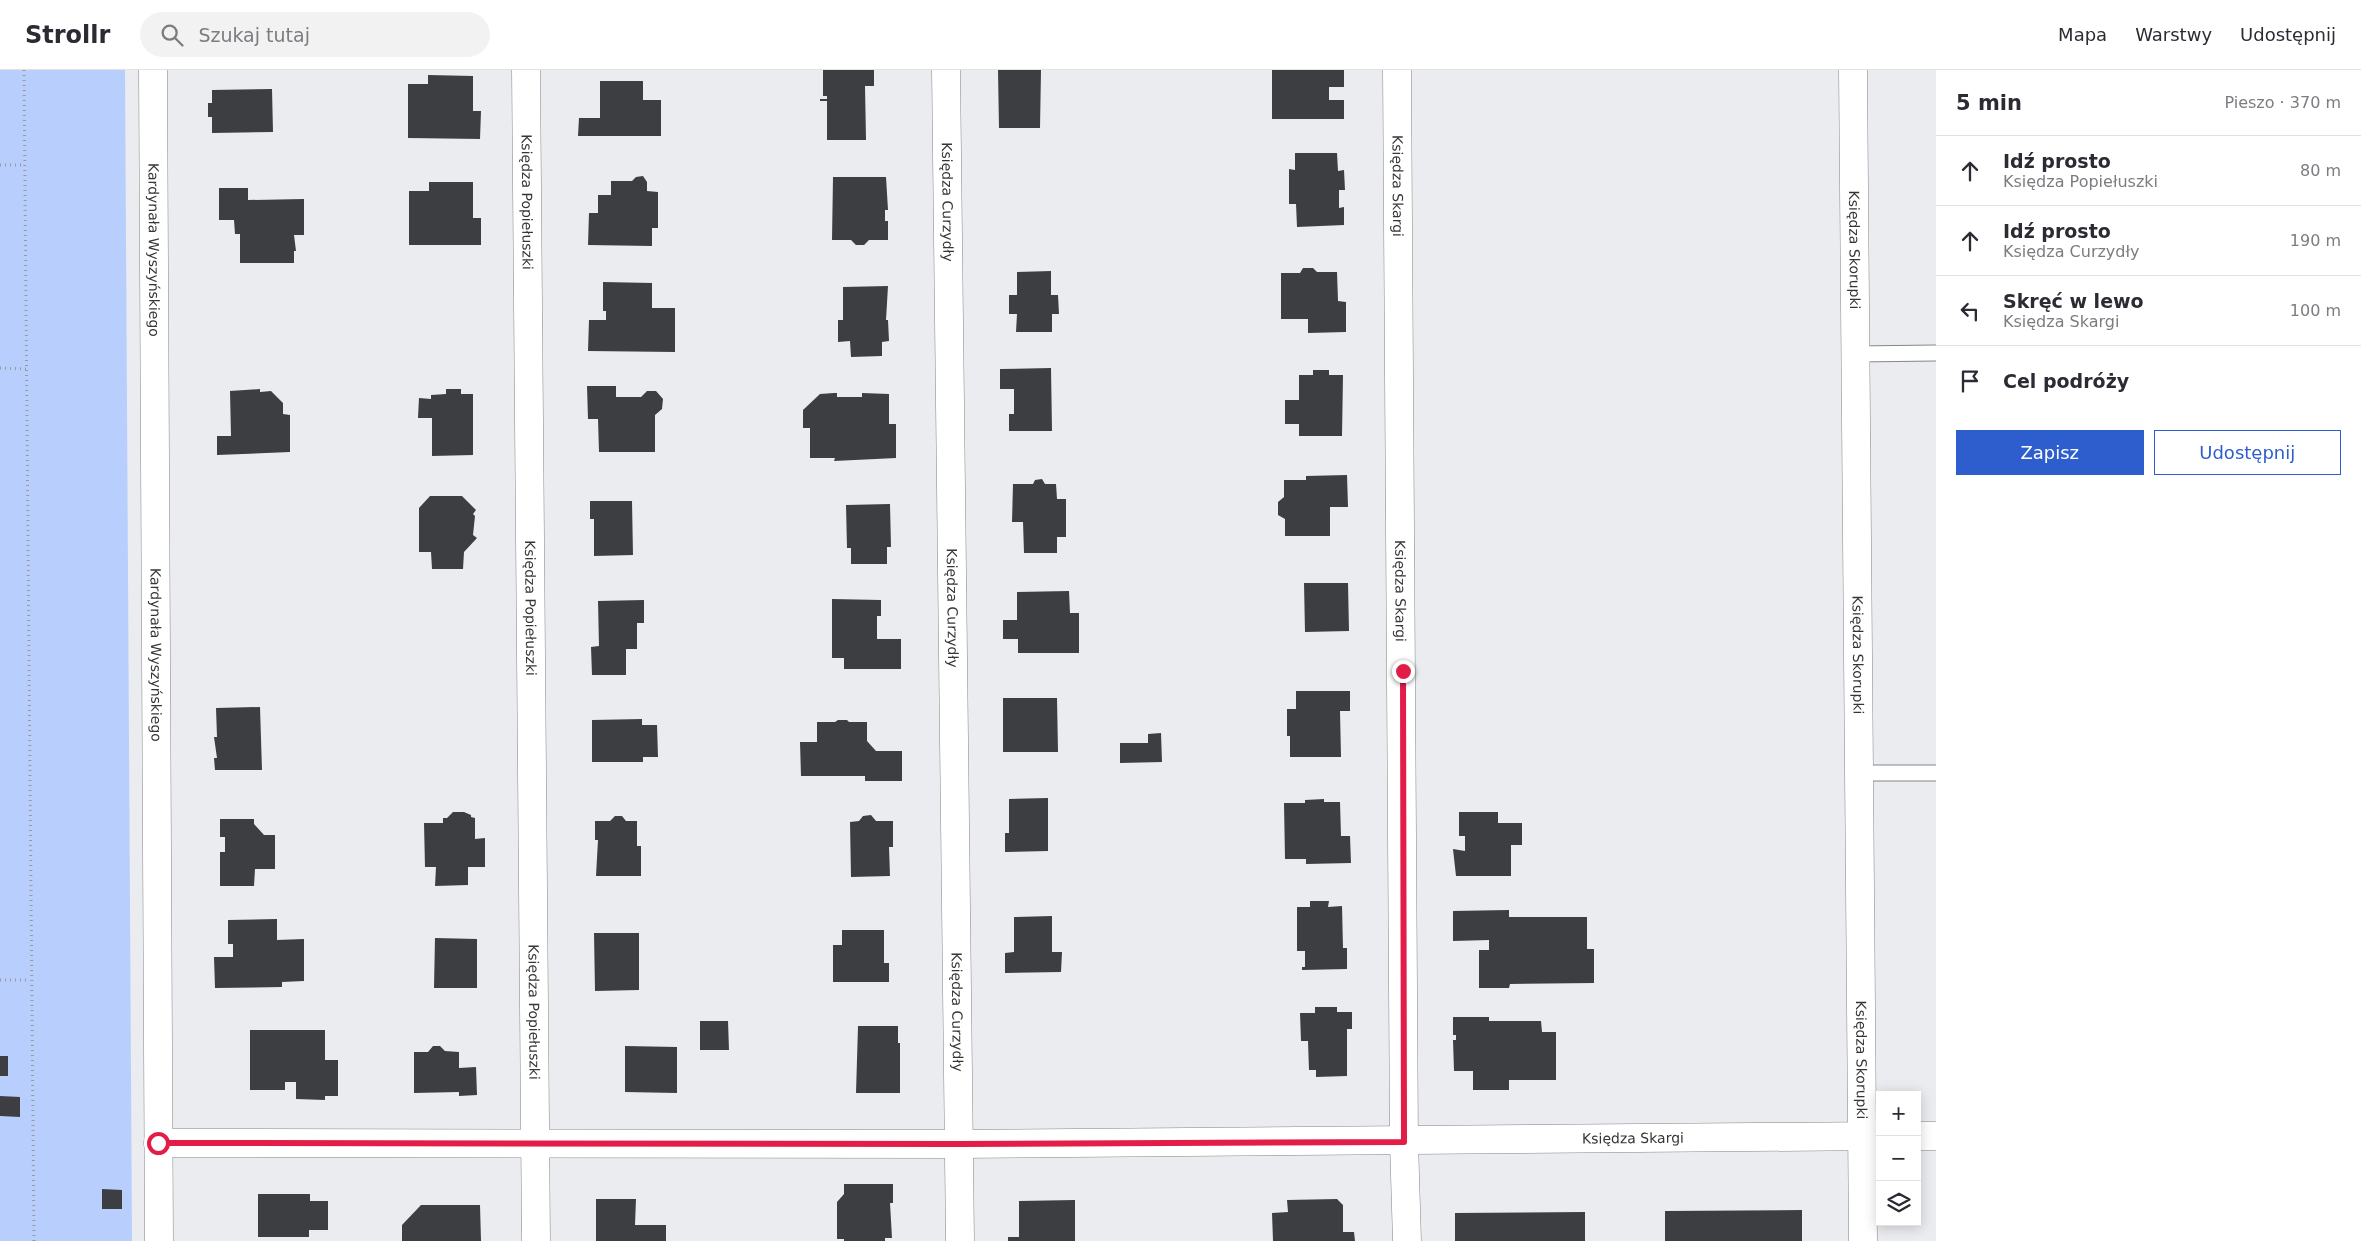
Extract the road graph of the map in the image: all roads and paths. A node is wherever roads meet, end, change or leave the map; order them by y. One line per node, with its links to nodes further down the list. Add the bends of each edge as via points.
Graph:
1 (24, 70): 8 (path)
2 (153, 70): 21 (street, Kardynała Wyszyńskiego)
3 (526, 70): 22 (street, Księdza Popiełuszki)
4 (946, 70): 23 (street, Księdza Curzydły)
5 (1398, 70): 20 (street, Księdza Skargi)
6 (1853, 70): 10 (street, Księdza Skorupki)
7 (0, 164): 8 (path)
8 (25, 165): 12 (path)
9 (1936, 353): 10 (lane)
10 (1856, 354): 14 (street, Księdza Skorupki)
11 (0, 368): 12 (path)
12 (26, 369): 16 (path)
13 (1936, 773): 14 (lane)
14 (1860, 774): 17 (street, Księdza Skorupki)
15 (0, 980): 16 (path)
16 (30, 980): 24 (path)
17 (1871, 1136): 20 (street, Księdza Skargi); 29 (street, Księdza Skorupki)
18 (1921, 1136): 19 (street)
19 (1936, 1136)
20 (1404, 1142): 23 (street); 28 (street, Księdza Skargi)
21 (158, 1143): 22 (street); 25 (street, Kardynała Wyszyńskiego)
22 (535, 1144): 23 (street); 26 (street, Księdza Popiełuszki)
23 (959, 1144): 27 (street, Księdza Curzydły)
24 (34, 1241)
25 (159, 1241)
26 (536, 1241)
27 (960, 1241)
28 (1407, 1241)
29 (1863, 1241)

